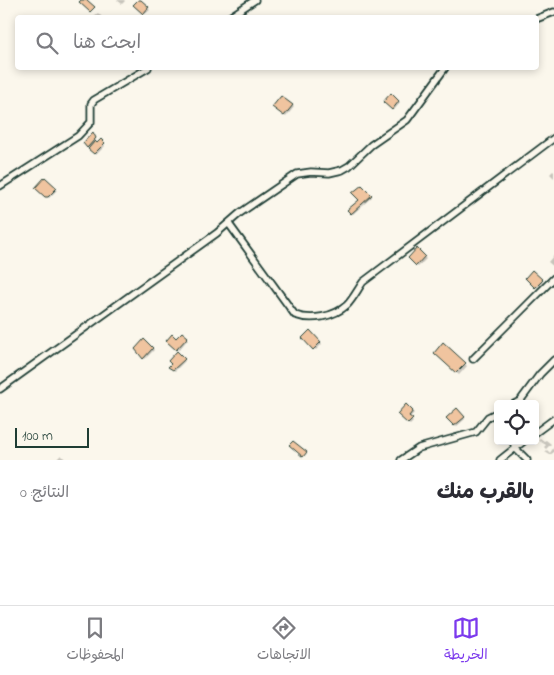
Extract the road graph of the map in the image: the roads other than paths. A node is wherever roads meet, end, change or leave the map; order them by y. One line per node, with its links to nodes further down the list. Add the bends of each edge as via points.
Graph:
1 (255, 0): 3 (street)
2 (554, 12): 4 (street)
3 (232, 15)
4 (539, 18)
5 (145, 70): 8 (street, via 94,100 91,122 78,136)
6 (444, 70): 9 (street, via 407,120 349,166 342,170 297,174)
7 (554, 138): 9 (street, via 363,282 341,310 326,315 309,319 295,315)
8 (0, 186)
9 (229, 224): 13 (street)
10 (554, 278): 11 (street)
11 (473, 359)
12 (554, 360): 14 (street)
13 (0, 389)
14 (520, 400)
15 (494, 414): 21 (street, via 476,432 419,448)
16 (554, 419): 17 (street)
17 (539, 430)
18 (514, 445): 20 (street)
19 (519, 445): 20 (street)
20 (515, 448): 22 (street); 23 (street)
21 (402, 460)
22 (500, 460)
23 (527, 460)

